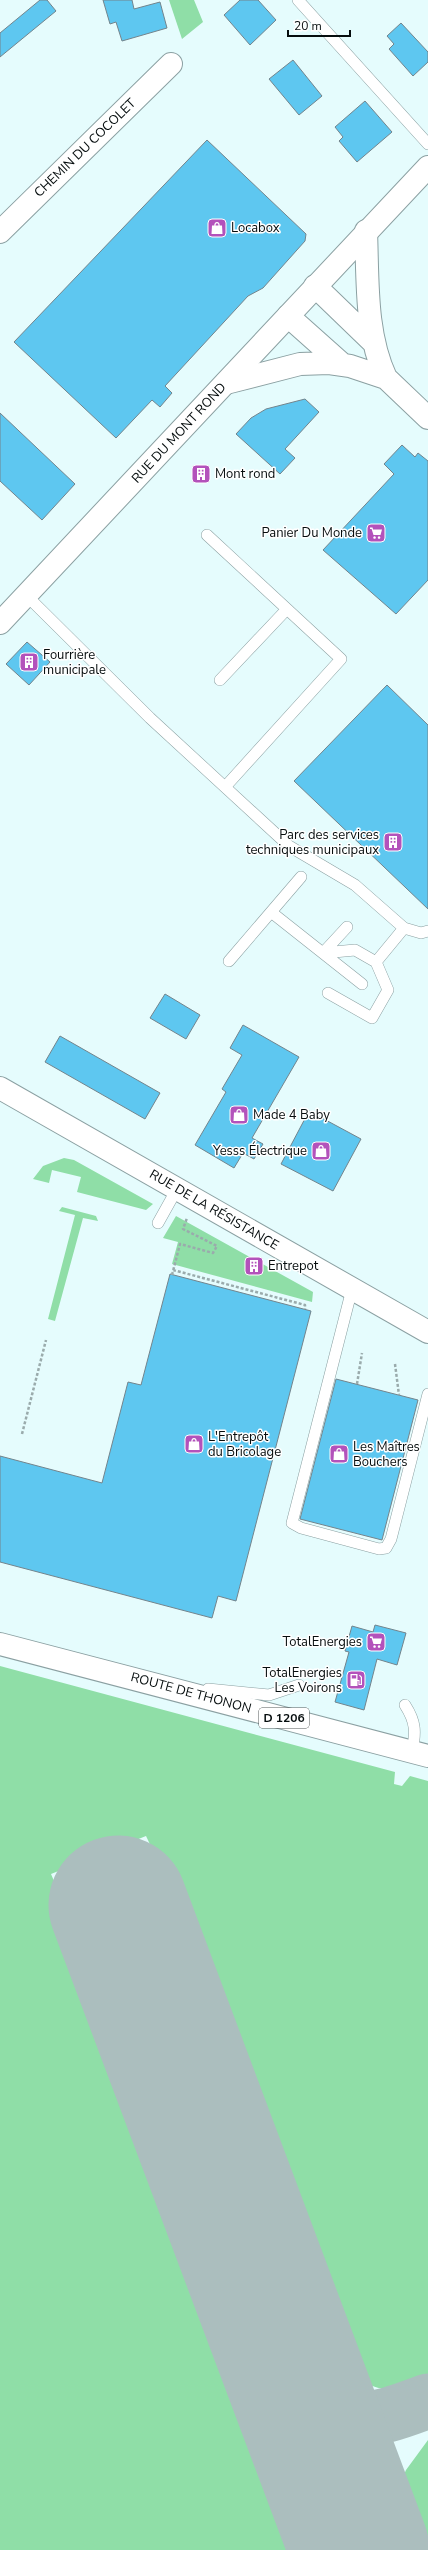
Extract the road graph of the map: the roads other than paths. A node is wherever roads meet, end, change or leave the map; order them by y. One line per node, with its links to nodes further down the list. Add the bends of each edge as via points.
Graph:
1 (298, 0): 3 (lane)
2 (171, 64): 5 (street, CHEMIN DU COCOLET)
3 (428, 144)
4 (428, 167): 6 (street, RUE DU MONT ROND)
5 (0, 232)
6 (361, 236): 7 (street, RUE DU MONT ROND); 9 (street)
7 (315, 286): 8 (street, RUE DU MONT ROND); 9 (street)
8 (288, 316): 10 (street); 12 (street, RUE DU MONT ROND)
9 (373, 342): 11 (street)
10 (343, 365): 11 (street); 12 (street, via 292,365)
11 (386, 378): 13 (street)
12 (226, 383): 15 (street, RUE DU MONT ROND)
13 (428, 418)
14 (207, 535): 16 (lane)
15 (26, 595): 17 (street, RUE DU MONT ROND); 19 (lane, via 150,718)
16 (286, 609): 18 (lane); 19 (lane, via 341,659)
17 (0, 623)
18 (220, 680)
19 (225, 787): 23 (lane, via 289,846 355,885)
20 (301, 877): 21 (lane)
21 (271, 912): 25 (lane); 26 (lane)
22 (347, 928): 25 (lane)
23 (404, 928): 24 (lane, via 421,933); 27 (lane)
24 (428, 931)
25 (323, 953): 27 (lane, via 355,950); 28 (lane)
26 (229, 961)
27 (376, 962): 29 (lane, via 388,990 372,1018)
28 (362, 984)
29 (328, 993)
30 (0, 1088): 31 (street, RUE DE LA RÉSISTANCE)
31 (185, 1193): 32 (lane); 33 (street, RUE DE LA RÉSISTANCE)
32 (158, 1223)
33 (352, 1289): 34 (street, RUE DE LA RÉSISTANCE); 35 (lane, via 292,1523 301,1528 379,1549 386,1548 391,1540)
34 (425, 1325)
35 (428, 1394)
36 (0, 1644): 37 (street, ROUTE DE THONON / D 1206)
37 (155, 1684): 38 (lane, via 269,1695); 40 (street, ROUTE DE THONON / D 1206)
38 (299, 1685)
39 (405, 1705): 40 (lane, via 412,1716)
40 (420, 1754)

